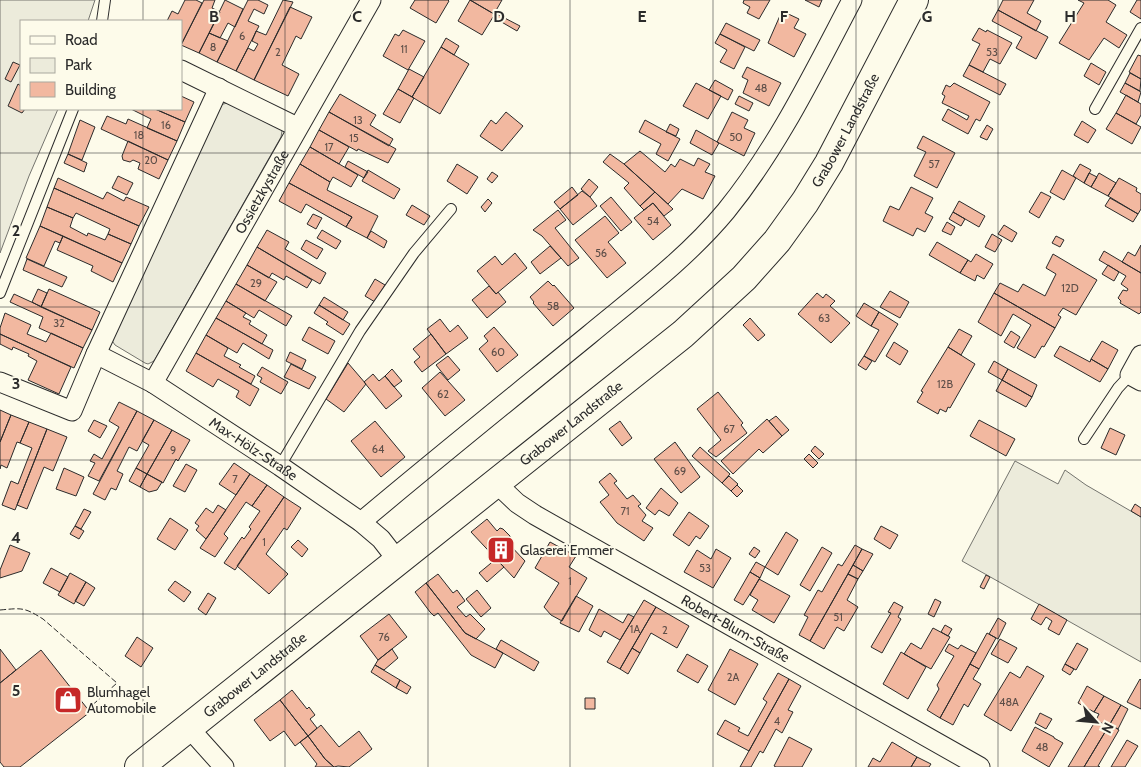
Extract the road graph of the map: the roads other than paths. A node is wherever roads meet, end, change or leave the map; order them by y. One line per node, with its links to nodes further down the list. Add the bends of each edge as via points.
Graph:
1 (105, 0): 5 (lane)
2 (371, 0): 11 (street, Ossietzkystraße)
3 (852, 0): 22 (street, via 786,124 756,170 707,233 646,288)
4 (914, 0): 21 (main road, Grabower Landstraße, via 828,163 777,241 744,278 683,334)
5 (102, 20)
6 (1141, 28): 9 (lane)
7 (182, 70): 8 (street)
8 (219, 88): 11 (street); 14 (street)
9 (1095, 109)
10 (73, 110): 13 (lane)
11 (297, 128): 18 (street, Ossietzkystraße)
12 (451, 209): 20 (lane, via 414,253 360,331)
13 (0, 293)
14 (96, 354): 17 (street, via 72,411); 18 (street, Max-Hölz-Straße)
15 (1141, 355): 16 (street)
16 (1135, 378): 19 (lane, via 1118,388)
17 (0, 382)
18 (153, 383): 20 (street, Max-Hölz-Straße)
19 (1084, 439)
20 (280, 466): 22 (street, Max-Hölz-Straße)
21 (496, 483): 23 (main road, Grabower Landstraße); 27 (street, Robert-Blum-Straße, via 517,504 535,515)
22 (361, 522): 23 (street, Max-Hölz-Straße)
23 (398, 561): 24 (main road, Grabower Landstraße)
24 (189, 728): 25 (main road, Grabower Landstraße); 26 (street)
25 (139, 767)
26 (224, 767)
27 (980, 767)

